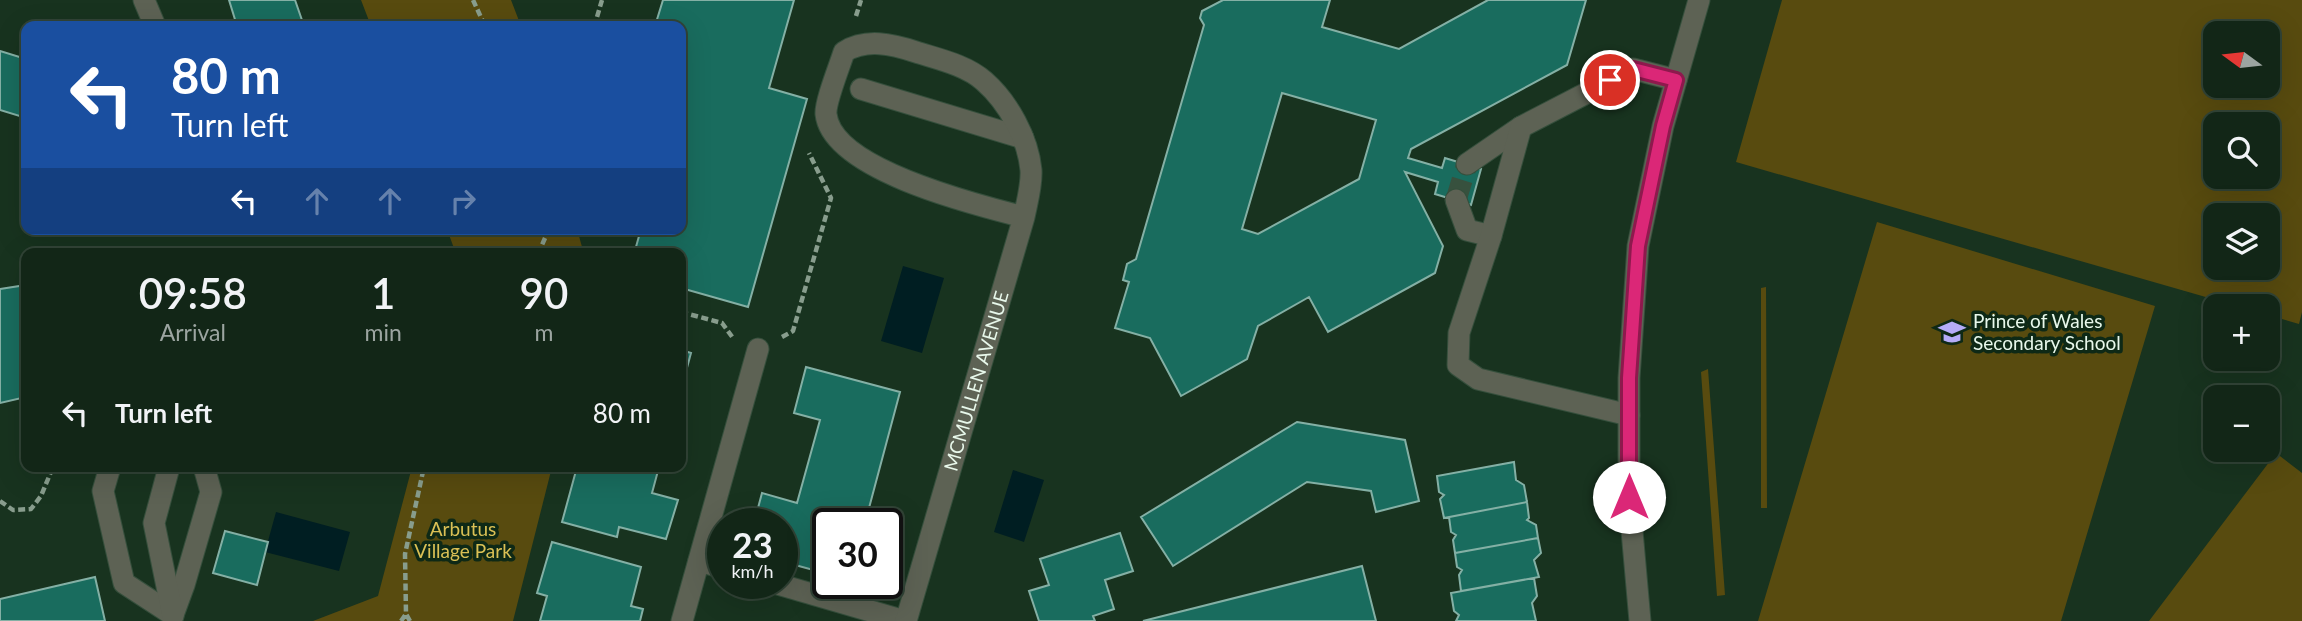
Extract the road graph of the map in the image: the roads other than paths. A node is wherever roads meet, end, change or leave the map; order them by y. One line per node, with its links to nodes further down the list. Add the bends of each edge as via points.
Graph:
1 (145, 0): 3 (street)
2 (1699, 0): 4 (street)
3 (153, 21)
4 (1676, 80): 6 (street, via 1633,69); 13 (street, via 1638,246)
5 (861, 89): 7 (street)
6 (1521, 127): 8 (street); 11 (street)
7 (1023, 138): 10 (street, MCMULLEN AVENUE, via 1031,172); 10 (street, MCMULLEN AVENUE, via 1002,101 983,80 953,64 886,44 853,46 844,52 826,112 839,142 891,175)
8 (1467, 164)
9 (1456, 200): 11 (street, via 1467,230)
10 (1024, 217): 22 (street, MCMULLEN AVENUE)
11 (1491, 236): 13 (street, via 1459,333 1458,365 1478,379)
12 (758, 349): 17 (street)
13 (1629, 415): 23 (street, via 1629,497)
14 (109, 472): 20 (street, via 103,491 124,583)
15 (167, 472): 20 (street, via 154,523)
16 (205, 472): 20 (street, via 211,492)
17 (699, 561): 18 (street); 21 (street)
18 (707, 563)
19 (798, 590): 22 (street)
20 (174, 618)
21 (682, 621)
22 (906, 621)
23 (1640, 621)

